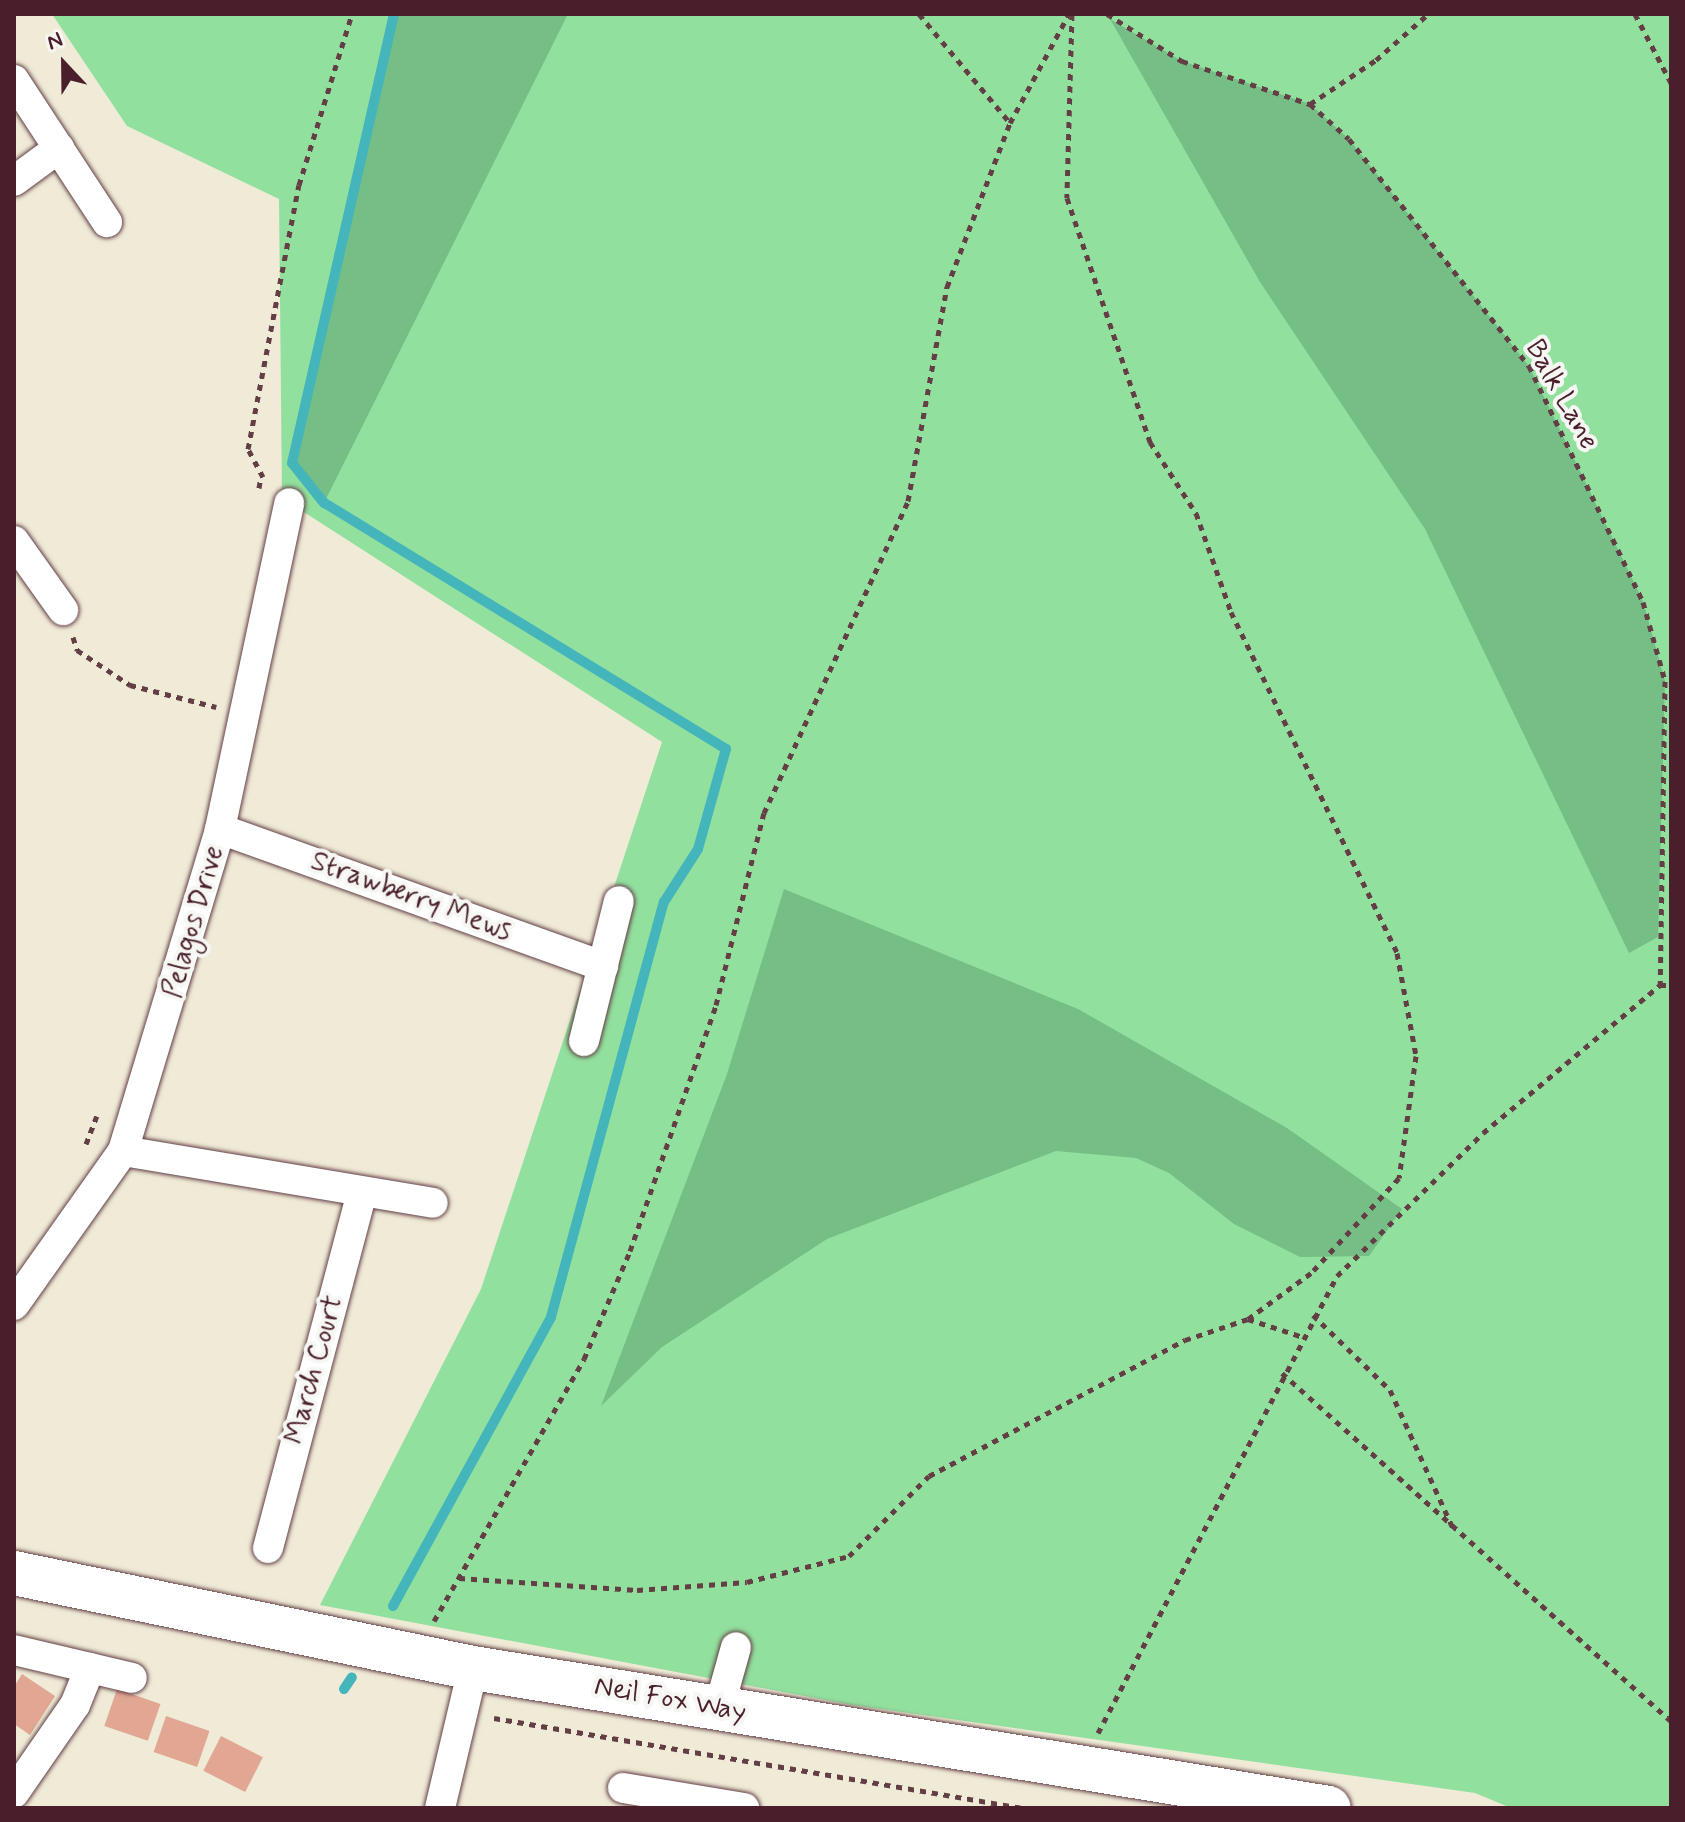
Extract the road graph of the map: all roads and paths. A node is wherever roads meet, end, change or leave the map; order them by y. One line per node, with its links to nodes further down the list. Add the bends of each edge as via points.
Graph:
1 (352, 14): 14 (path, via 299,185 248,449)
2 (919, 14): 10 (path)
3 (1070, 14): 10 (path); 36 (path, via 1067,198 1150,442 1196,513 1231,612 1397,953 1416,1056 1399,1178 1311,1273)
4 (1107, 14): 9 (path, Balk Lane, via 1182,61)
5 (1428, 14): 9 (path, via 1376,60)
6 (1635, 14): 8 (path)
7 (14, 80): 11 (street)
8 (1671, 83)
9 (1310, 104): 26 (path, Balk Lane, via 1349,139 1529,366 1643,602 1665,681 1668,731)
10 (1010, 123): 42 (path, via 947,287 908,501 764,813 716,1005 630,1251 584,1359)
11 (59, 148): 12 (street); 13 (street)
12 (14, 181)
13 (107, 222)
14 (261, 476): 15 (path); 16 (path)
15 (289, 503): 21 (street, Pelagos Drive)
16 (255, 506)
17 (18, 556): 18 (street)
18 (63, 610): 20 (path, via 77,650 130,685)
19 (217, 691): 20 (path)
20 (214, 706): 21 (path); 22 (path)
21 (248, 716): 23 (street, Pelagos Drive)
22 (211, 721)
23 (220, 829): 25 (street, Strawberry Mews); 30 (street, Pelagos Drive)
24 (619, 901): 25 (street)
25 (603, 966): 28 (street)
26 (1660, 985): 27 (path); 35 (path, via 1460,1154 1337,1276)
27 (1671, 985)
28 (584, 1041)
29 (104, 1099): 31 (path)
30 (123, 1151): 32 (street); 34 (street, Pelagos Drive)
31 (80, 1157)
32 (362, 1192): 33 (street); 40 (street, March Court)
33 (433, 1203)
34 (14, 1305)
35 (1313, 1315): 37 (path); 39 (path, via 1390,1390)
36 (1248, 1319): 37 (path); 42 (path, via 1185,1340 929,1476 849,1556 747,1582 637,1590)
37 (1300, 1336): 38 (path)
38 (1282, 1373): 39 (path); 52 (path)
39 (1454, 1528): 51 (path)
40 (268, 1548)
41 (14, 1573): 45 (main road, Neil Fox Way)
42 (459, 1578): 45 (path)
43 (736, 1647): 49 (street)
44 (14, 1650): 46 (street)
45 (414, 1657): 47 (main road, Neil Fox Way)
46 (90, 1668): 48 (street); 54 (street, via 75,1705)
47 (473, 1668): 49 (main road, Neil Fox Way); 50 (street)
48 (132, 1678)
49 (719, 1708): 52 (main road, Neil Fox Way)
50 (463, 1712): 56 (street); 57 (path)
51 (1671, 1721)
52 (1080, 1767): 58 (main road, Neil Fox Way)
53 (623, 1788): 55 (street)
54 (14, 1793)
55 (730, 1807)
56 (440, 1808)
57 (1023, 1808)
58 (1329, 1808)

